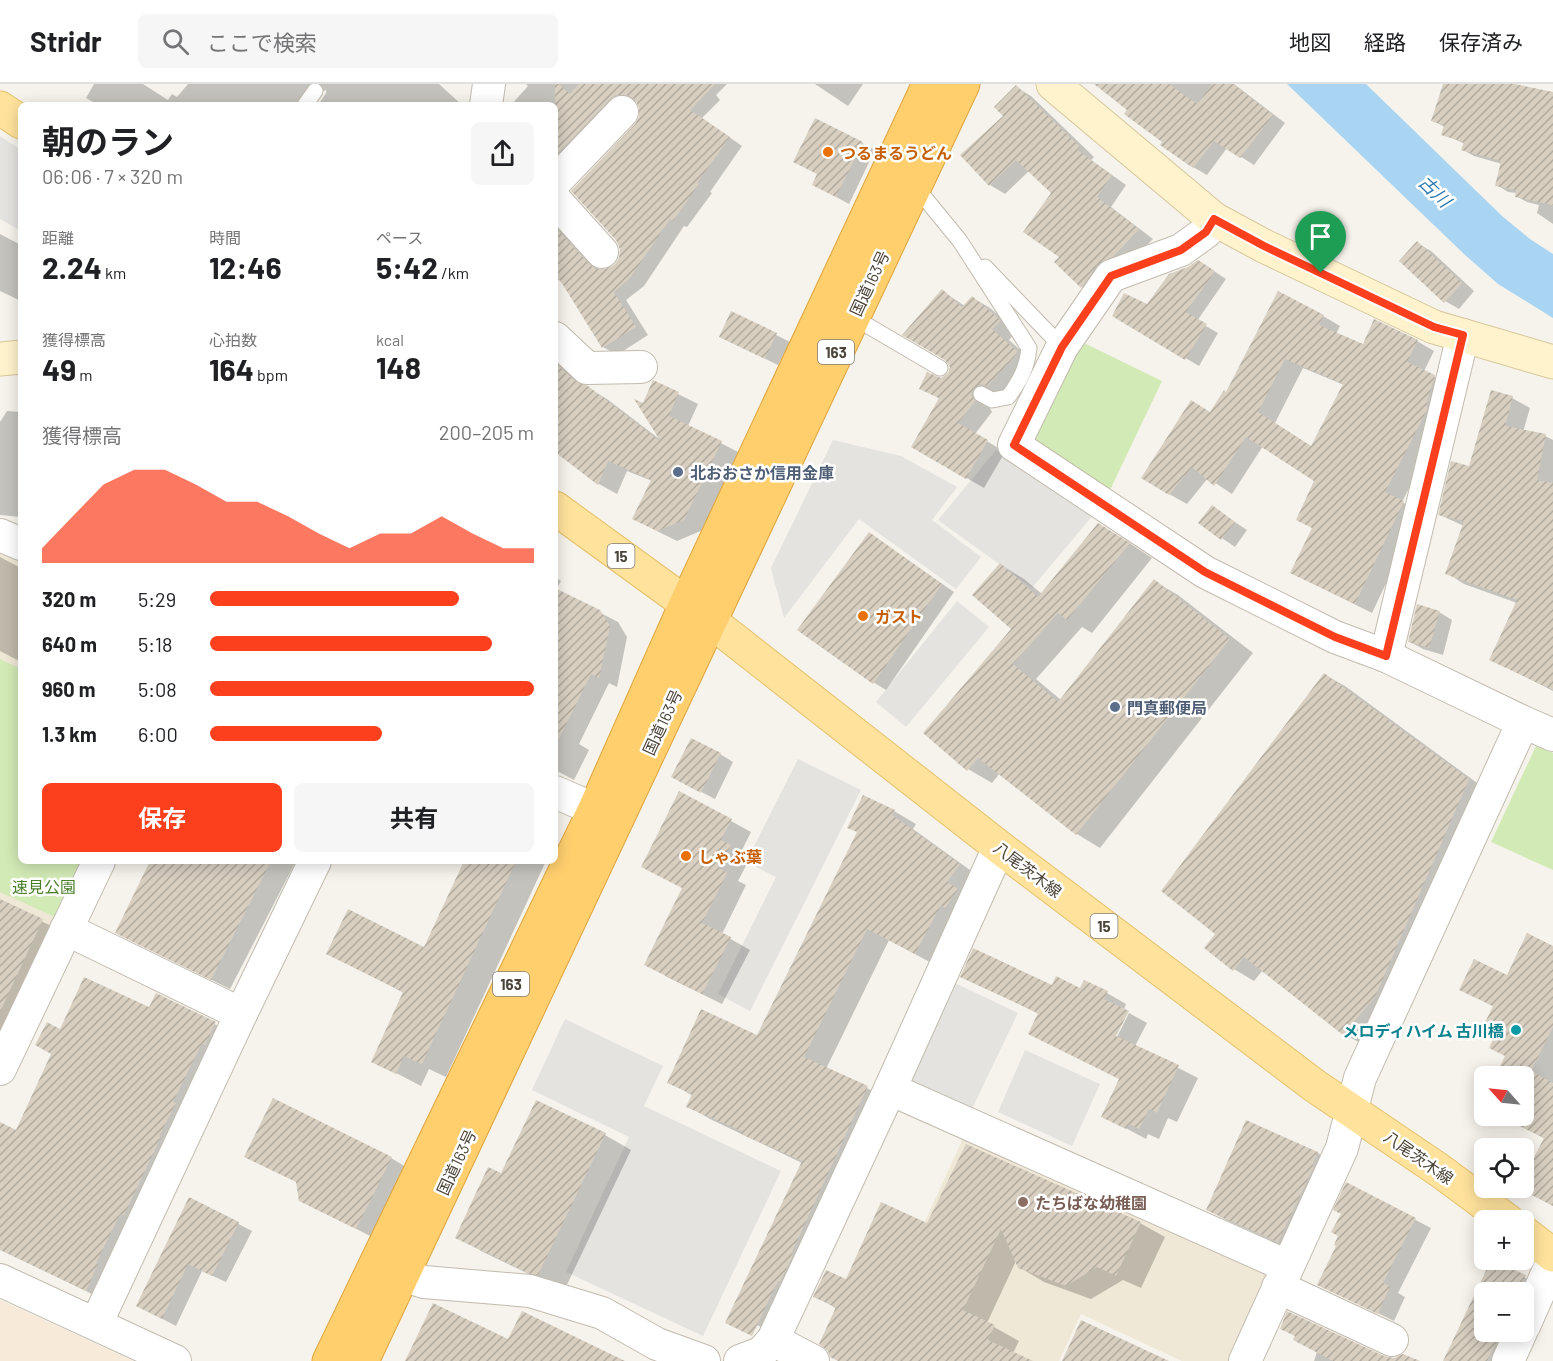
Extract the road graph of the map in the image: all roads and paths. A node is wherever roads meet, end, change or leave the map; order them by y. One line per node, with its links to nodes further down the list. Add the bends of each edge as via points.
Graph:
1 (489, 84): 7 (street)
2 (929, 84): 30 (highway, 国道163号 / 163)
3 (963, 84): 12 (highway, 国道163号 / 163)
4 (1053, 84): 14 (street)
5 (315, 91): 6 (lane)
6 (307, 102)
7 (486, 102)
8 (0, 108): 10 (main road)
9 (622, 112): 11 (street)
10 (18, 120)
11 (558, 179)
12 (915, 186): 15 (lane); 17 (highway, 国道163号 / 163)
13 (558, 203): 16 (street)
14 (1214, 219): 18 (street, via 1423,322); 20 (street, via 1206,232 1181,250 1111,276)
15 (960, 241): 20 (lane); 26 (lane, via 1029,348 1028,363 1008,397 992,400)
16 (602, 252)
17 (853, 317): 25 (lane); 30 (highway, 国道163号 / 163)
18 (1463, 335): 23 (street); 31 (street)
19 (558, 341): 24 (street, via 587,368)
20 (1062, 347): 31 (street, via 1014,445 1205,572 1335,637)
21 (18, 357): 22 (street)
22 (0, 358)
23 (1553, 362)
24 (641, 367)
25 (940, 368)
26 (981, 394)
27 (558, 510): 30 (main road, 八尾茨木線 / 15)
28 (0, 535): 29 (street)
29 (18, 543)
30 (698, 612): 35 (highway, 国道163号 / 163); 36 (main road, 八尾茨木線 / 15)
31 (1386, 656): 32 (street)
32 (1523, 722): 33 (street); 43 (street, via 1360,1078)
33 (1553, 735)
34 (558, 793): 35 (street)
35 (606, 814): 48 (highway, 国道163号 / 163); 57 (highway, 国道163号 / 163)
36 (999, 847): 42 (street); 43 (main road, 八尾茨木線 / 15)
37 (98, 864): 39 (street)
38 (314, 864): 40 (street)
39 (66, 929): 40 (street); 41 (street)
40 (241, 1014): 52 (street)
41 (0, 1069)
42 (890, 1089): 49 (street); 53 (street)
43 (1351, 1110): 44 (main road, 八尾茨木線 / 15); 49 (street, via 1342,1148)
44 (1493, 1210)
45 (1534, 1241): 46 (main road)
46 (1553, 1255)
47 (1553, 1260): 51 (street)
48 (403, 1275): 58 (highway, 国道163号 / 163); 59 (street, via 423,1282 530,1291 602,1313 657,1344)
49 (1283, 1277): 54 (street); 62 (street)
50 (0, 1280): 52 (street)
51 (1534, 1303)
52 (96, 1324): 56 (street)
53 (773, 1340): 60 (street, via 761,1353); 61 (street)
54 (1392, 1340)
55 (1517, 1342): 63 (street)
56 (175, 1361)
57 (329, 1361)
58 (362, 1361)
59 (704, 1361)
60 (740, 1361)
61 (813, 1361)
62 (1245, 1361)
63 (1508, 1361)

